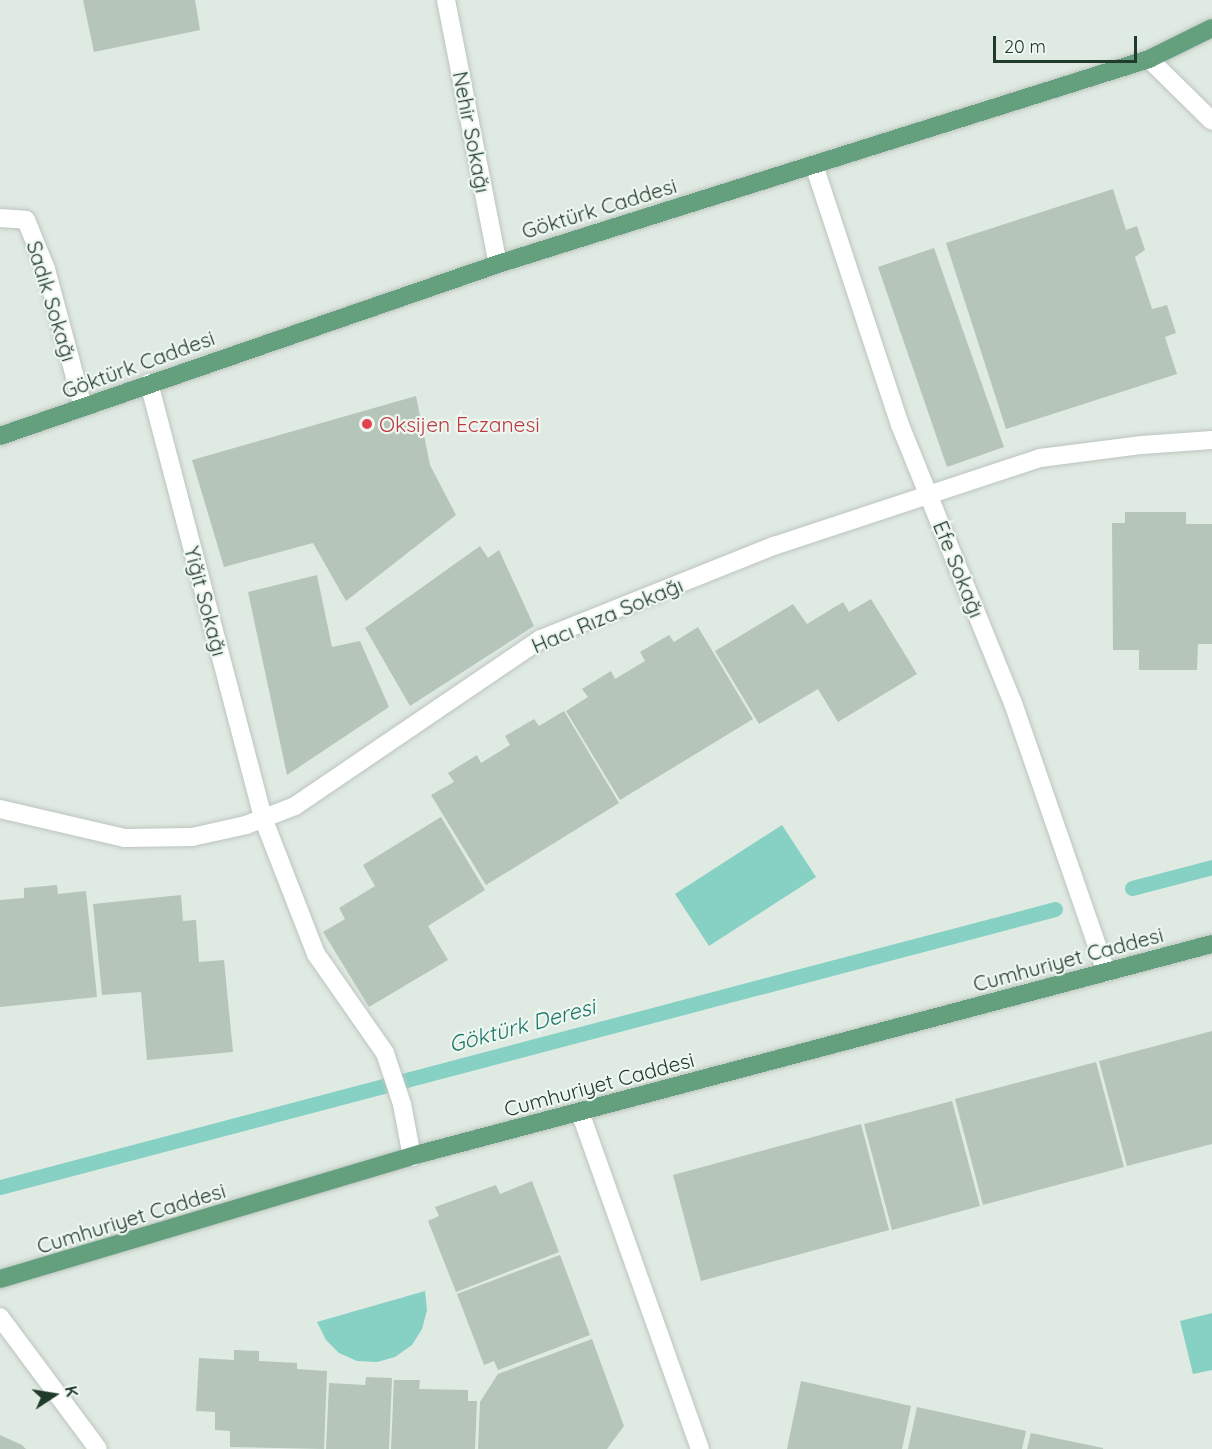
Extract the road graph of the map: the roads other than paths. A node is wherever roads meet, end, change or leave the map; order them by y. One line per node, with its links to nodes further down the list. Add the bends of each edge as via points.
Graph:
1 (446, 0): 7 (street, Nehir Sokağı)
2 (1212, 28): 3 (main road, Göktürk Caddesi)
3 (1149, 59): 4 (street); 5 (main road, Göktürk Caddesi)
4 (1212, 121)
5 (814, 165): 7 (main road, Göktürk Caddesi); 12 (street, Efe Sokağı, via 900,425)
6 (0, 218): 9 (street, Sadık Sokağı, via 26,220 46,269)
7 (498, 264): 8 (main road, Göktürk Caddesi)
8 (149, 383): 9 (main road, Göktürk Caddesi); 14 (street, Yiğit Sokağı)
9 (83, 407): 10 (main road, Göktürk Caddesi)
10 (0, 436)
11 (1212, 440): 12 (street, Hacı Rıza Sokağı, via 1040,458)
12 (928, 494): 14 (street, Hacı Rıza Sokağı, via 774,546 541,639 295,807); 16 (street, Efe Sokağı, via 1013,703)
13 (0, 809): 14 (street, Hacı Rıza Sokağı, via 125,838 192,837)
14 (263, 818): 18 (street, Yiğit Sokağı, via 315,954 384,1053 402,1104)
15 (1212, 944): 16 (main road, Cumhuriyet Caddesi)
16 (1106, 972): 17 (main road, Cumhuriyet Caddesi)
17 (580, 1113): 18 (main road, Cumhuriyet Caddesi); 22 (street)
18 (412, 1157): 19 (main road, Cumhuriyet Caddesi)
19 (0, 1279)
20 (0, 1317): 21 (street)
21 (98, 1449)
22 (700, 1449)

